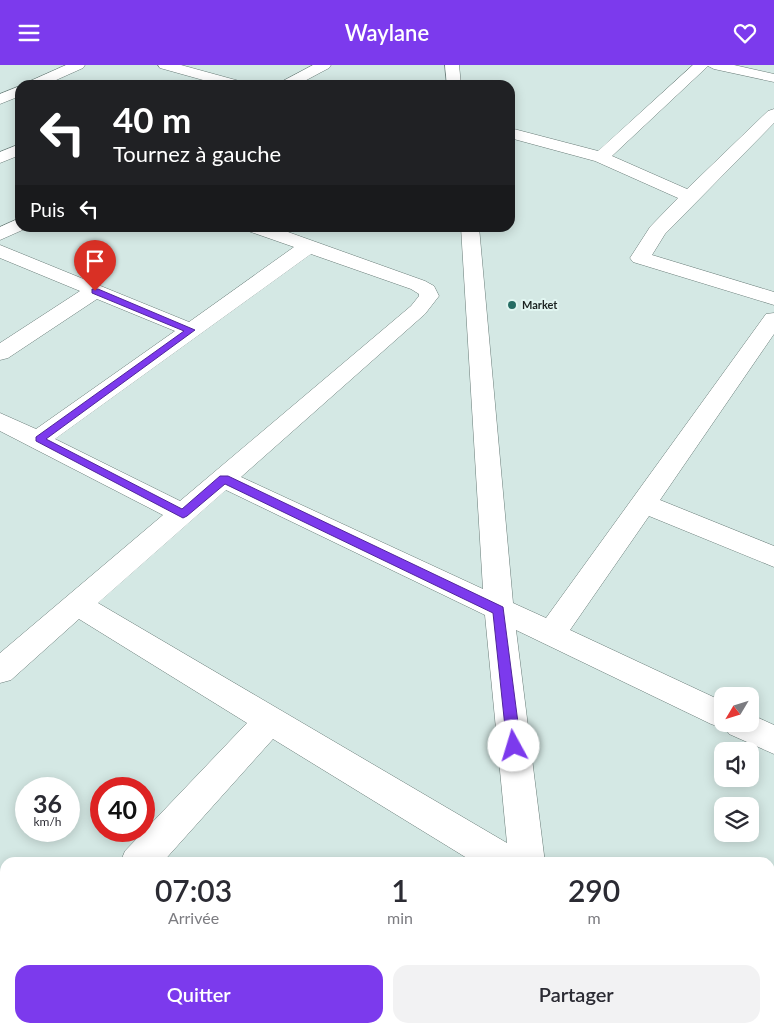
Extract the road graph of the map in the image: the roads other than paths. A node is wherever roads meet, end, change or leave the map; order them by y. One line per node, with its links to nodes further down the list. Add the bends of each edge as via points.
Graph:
1 (78, 65): 8 (street)
2 (165, 65): 9 (street)
3 (324, 65): 10 (street)
4 (452, 65): 11 (street)
5 (701, 65): 15 (street)
6 (714, 65): 7 (street)
7 (774, 78)
8 (44, 80)
9 (220, 80)
10 (296, 80)
11 (454, 80)
12 (771, 121): 17 (street)
13 (515, 134): 15 (street)
14 (15, 151): 16 (street)
15 (601, 157): 17 (street)
16 (0, 158)
17 (689, 197): 25 (street, via 657,231 640,258)
18 (15, 227): 21 (street)
19 (269, 232): 22 (street)
20 (470, 232): 36 (street)
21 (0, 235)
22 (309, 246): 27 (street); 31 (street, via 428,289 429,298)
23 (0, 251): 24 (street)
24 (95, 291): 27 (street); 28 (street)
25 (774, 299)
26 (774, 319): 32 (street)
27 (191, 330): 30 (street)
28 (0, 353)
29 (0, 421): 30 (street)
30 (39, 439): 33 (street)
31 (224, 479): 33 (street); 36 (street)
32 (644, 504): 34 (street); 37 (street)
33 (183, 514): 35 (street)
34 (774, 557)
35 (79, 605): 38 (street); 40 (street)
36 (499, 611): 37 (street); 45 (street)
37 (551, 634): 39 (street)
38 (0, 671)
39 (714, 711)
40 (271, 719): 43 (street); 44 (street)
41 (759, 733): 42 (street)
42 (774, 740)
43 (144, 857)
44 (498, 857)
45 (526, 857)

